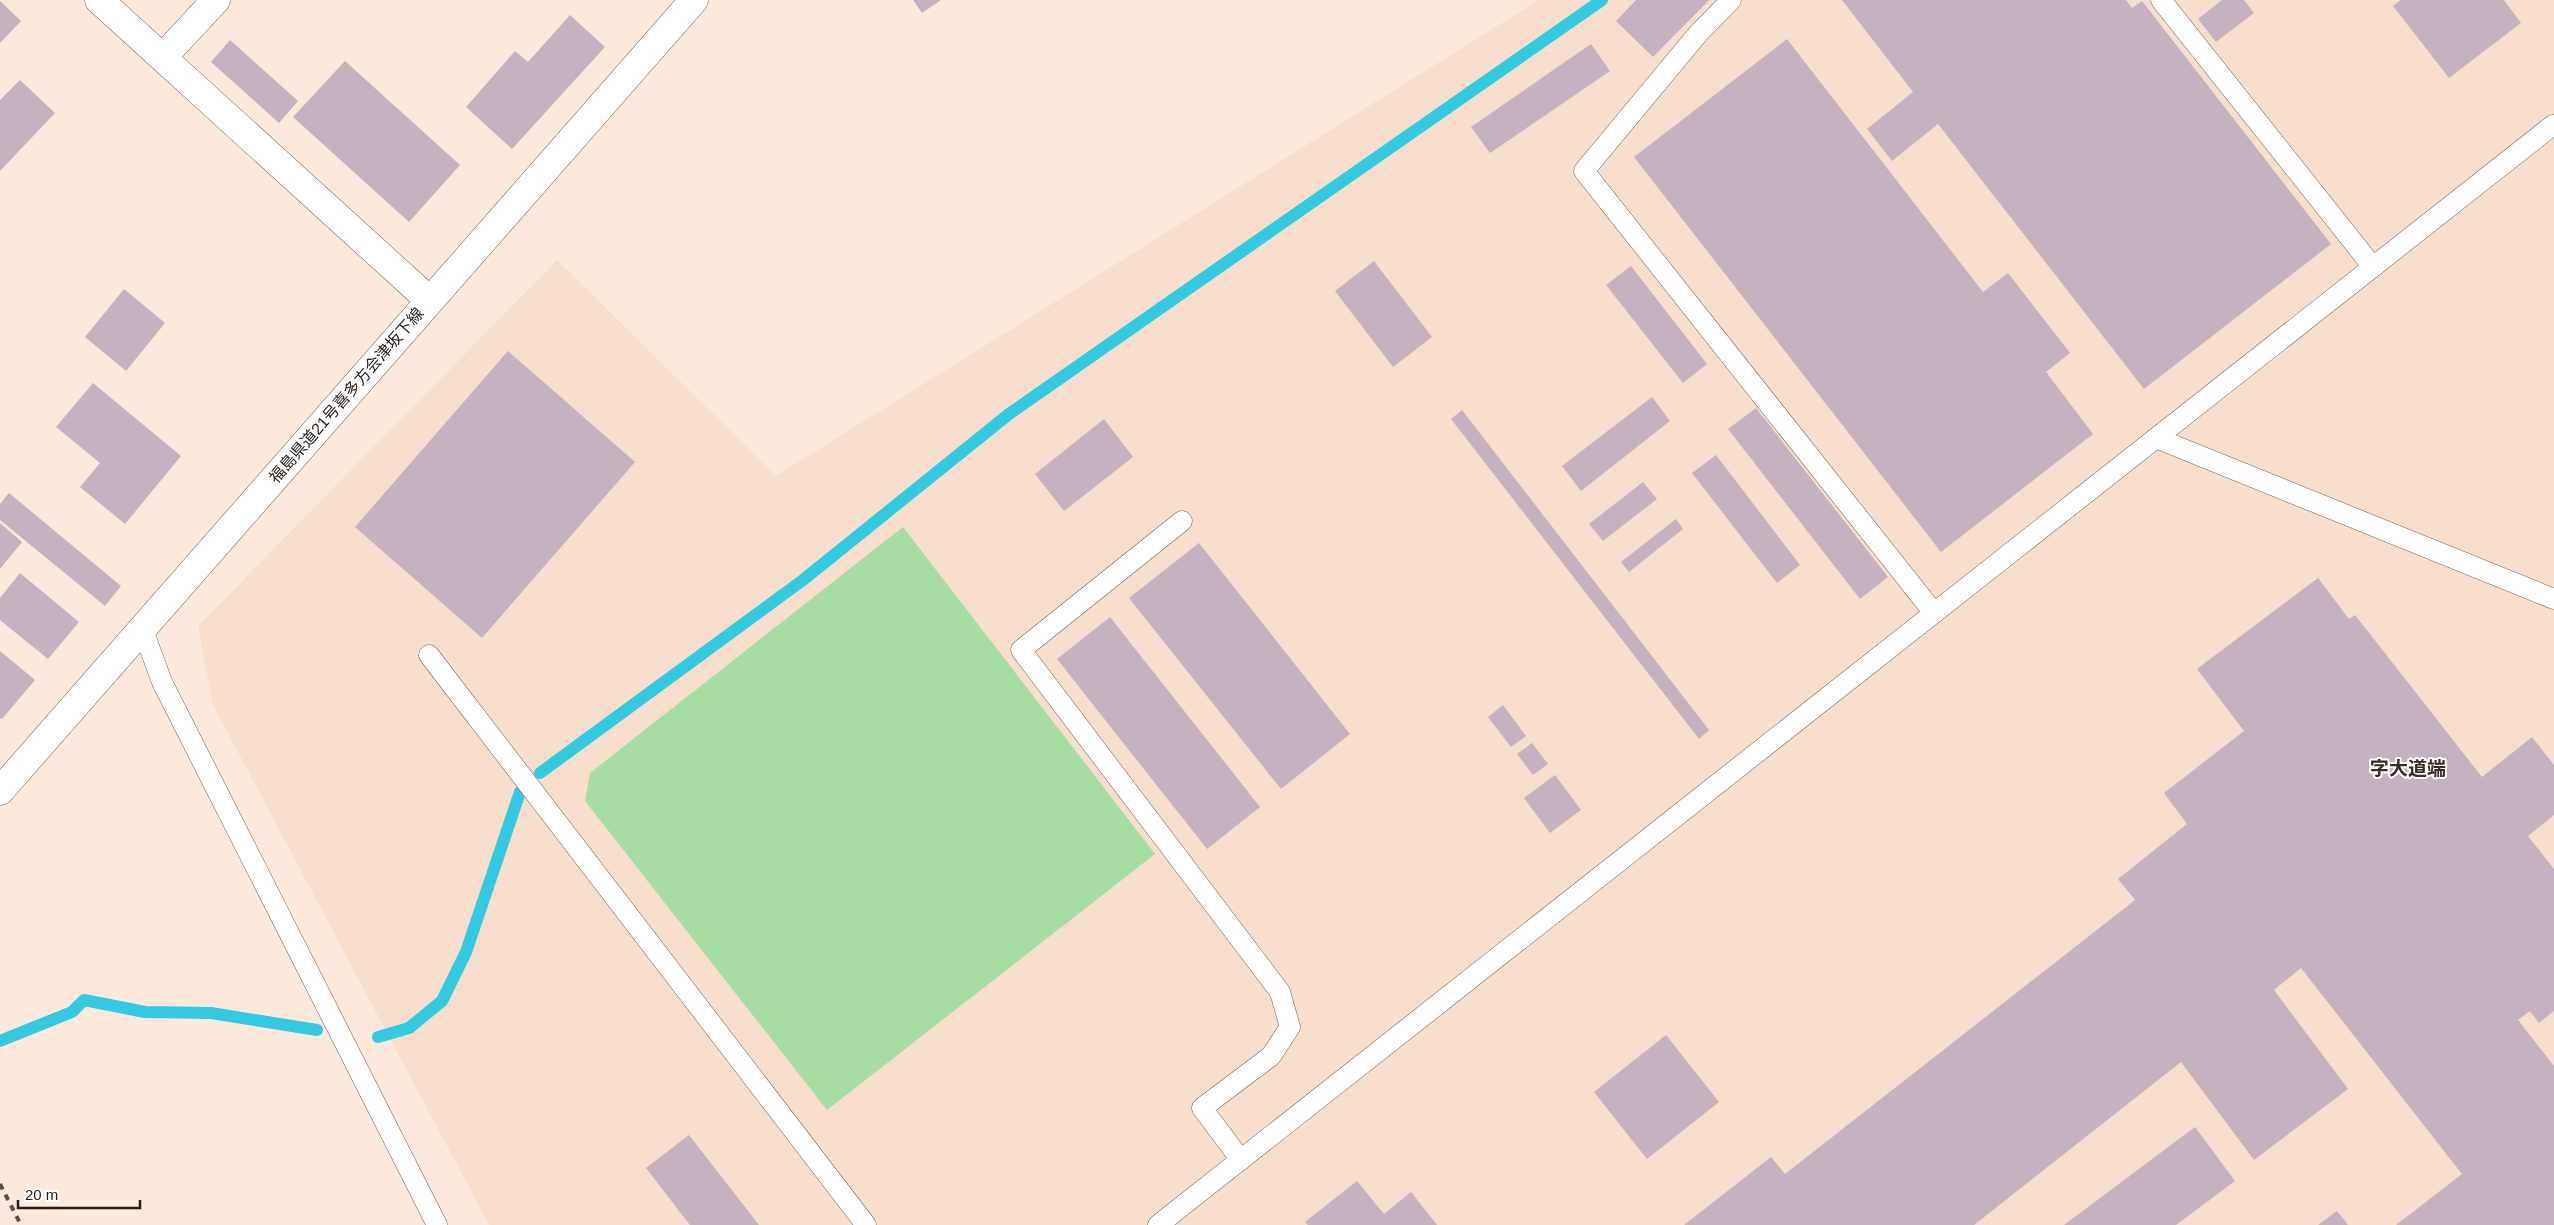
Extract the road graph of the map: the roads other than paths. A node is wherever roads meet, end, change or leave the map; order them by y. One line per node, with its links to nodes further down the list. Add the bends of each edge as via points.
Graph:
1 (99, 0): 6 (main road)
2 (216, 0): 6 (main road)
3 (694, 0): 9 (main road, 福島県道21号喜多方会津坂下線)
4 (1731, 0): 13 (lane, via 1696,35 1584,171)
5 (2161, 0): 8 (lane)
6 (164, 57): 9 (main road)
7 (2553, 125): 8 (lane)
8 (2372, 267): 10 (lane)
9 (429, 300): 14 (main road, 福島県道21号喜多方会津坂下線)
10 (2156, 438): 12 (lane); 13 (lane)
11 (1182, 521): 17 (lane, via 1021,650 1280,992 1290,1028 1271,1056 1202,1108)
12 (2554, 599)
13 (1934, 613): 17 (lane)
14 (143, 630): 16 (main road, 福島県道21号喜多方会津坂下線); 18 (lane, via 162,682)
15 (429, 655): 19 (lane)
16 (0, 791)
17 (1241, 1160): 20 (lane)
18 (437, 1225)
19 (866, 1225)
20 (1158, 1225)

